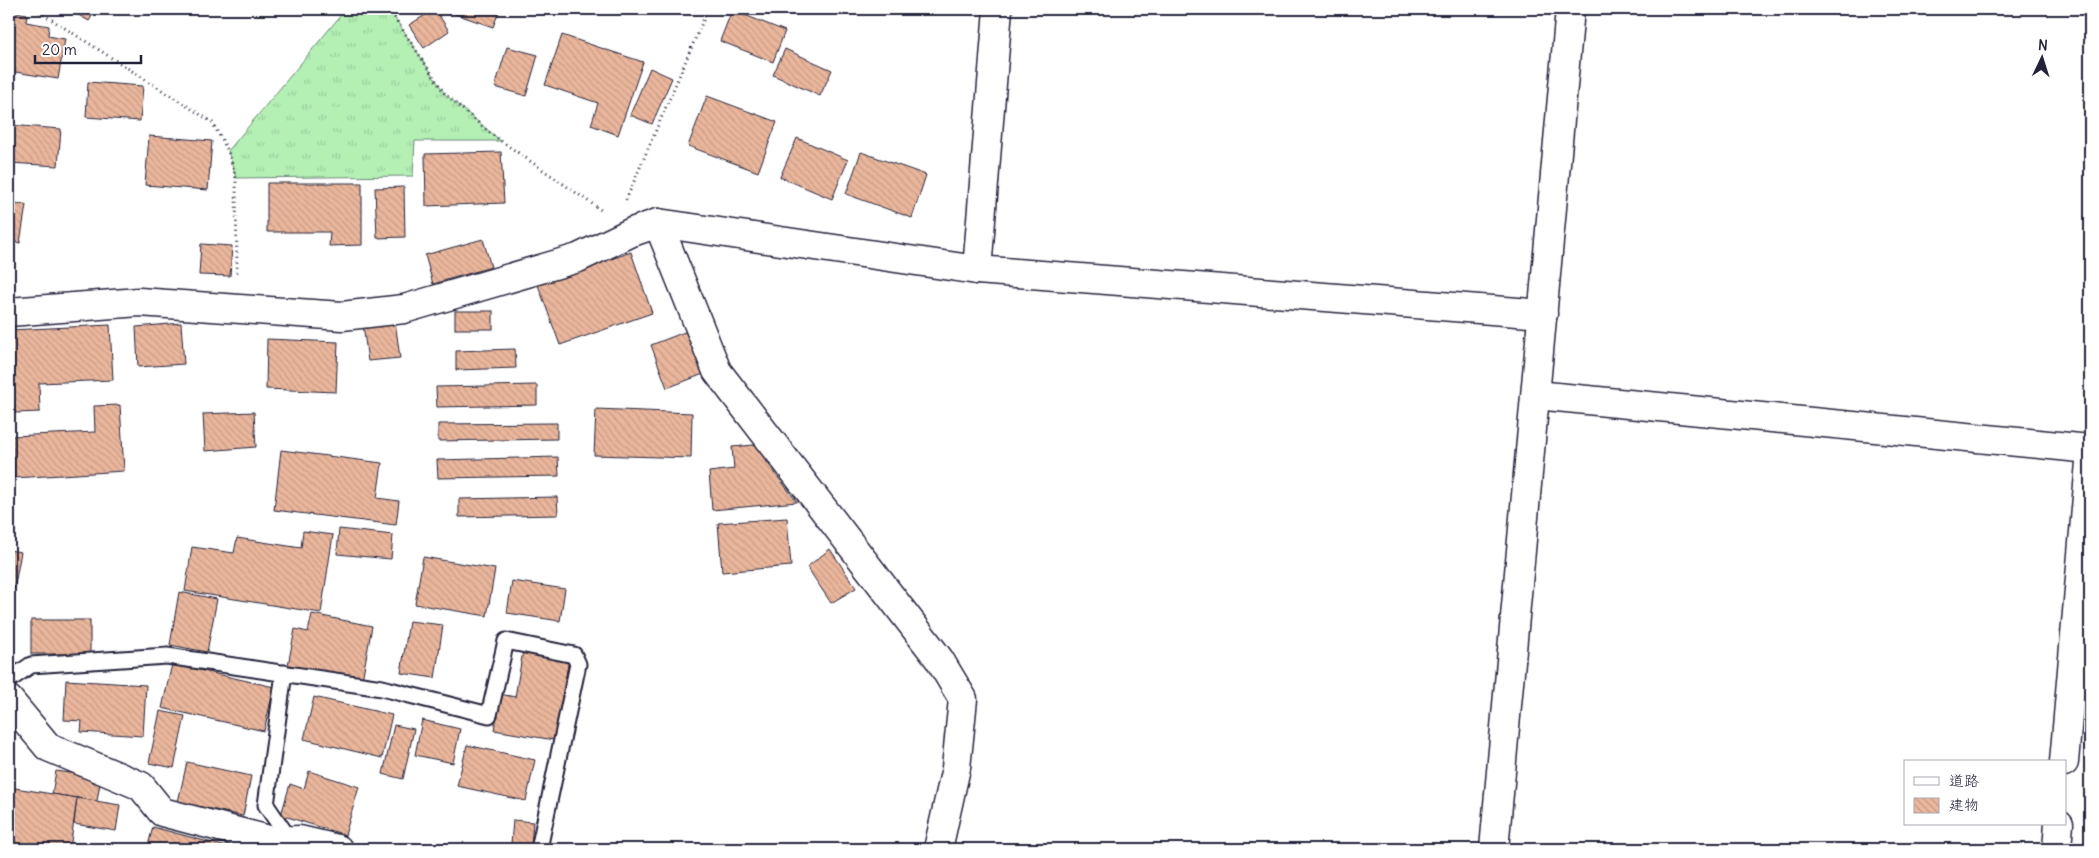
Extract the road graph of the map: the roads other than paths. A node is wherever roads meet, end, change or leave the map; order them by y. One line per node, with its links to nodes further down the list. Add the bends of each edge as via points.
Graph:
1 (998, 9): 4 (street)
2 (1570, 9): 6 (street)
3 (658, 223): 4 (street); 5 (street, via 624,227 578,258 404,309 342,316 139,302); 18 (street, via 717,371 939,660 963,699 956,768)
4 (976, 270): 6 (street)
5 (9, 312)
6 (1543, 314): 7 (street)
7 (1536, 394): 8 (street); 19 (street)
8 (2090, 449)
9 (2090, 462): 13 (street)
10 (284, 673): 11 (lane, via 167,656 31,665); 15 (lane, via 266,805); 17 (lane, via 382,688 489,715 506,641 574,654 578,664)
11 (9, 680)
12 (9, 700): 15 (street, via 48,747 141,786 162,812)
13 (2064, 760)
14 (2059, 826): 20 (street)
15 (278, 844): 16 (street, via 300,840)
16 (338, 849)
17 (539, 849)
18 (938, 849)
19 (1494, 849)
20 (2056, 849)

